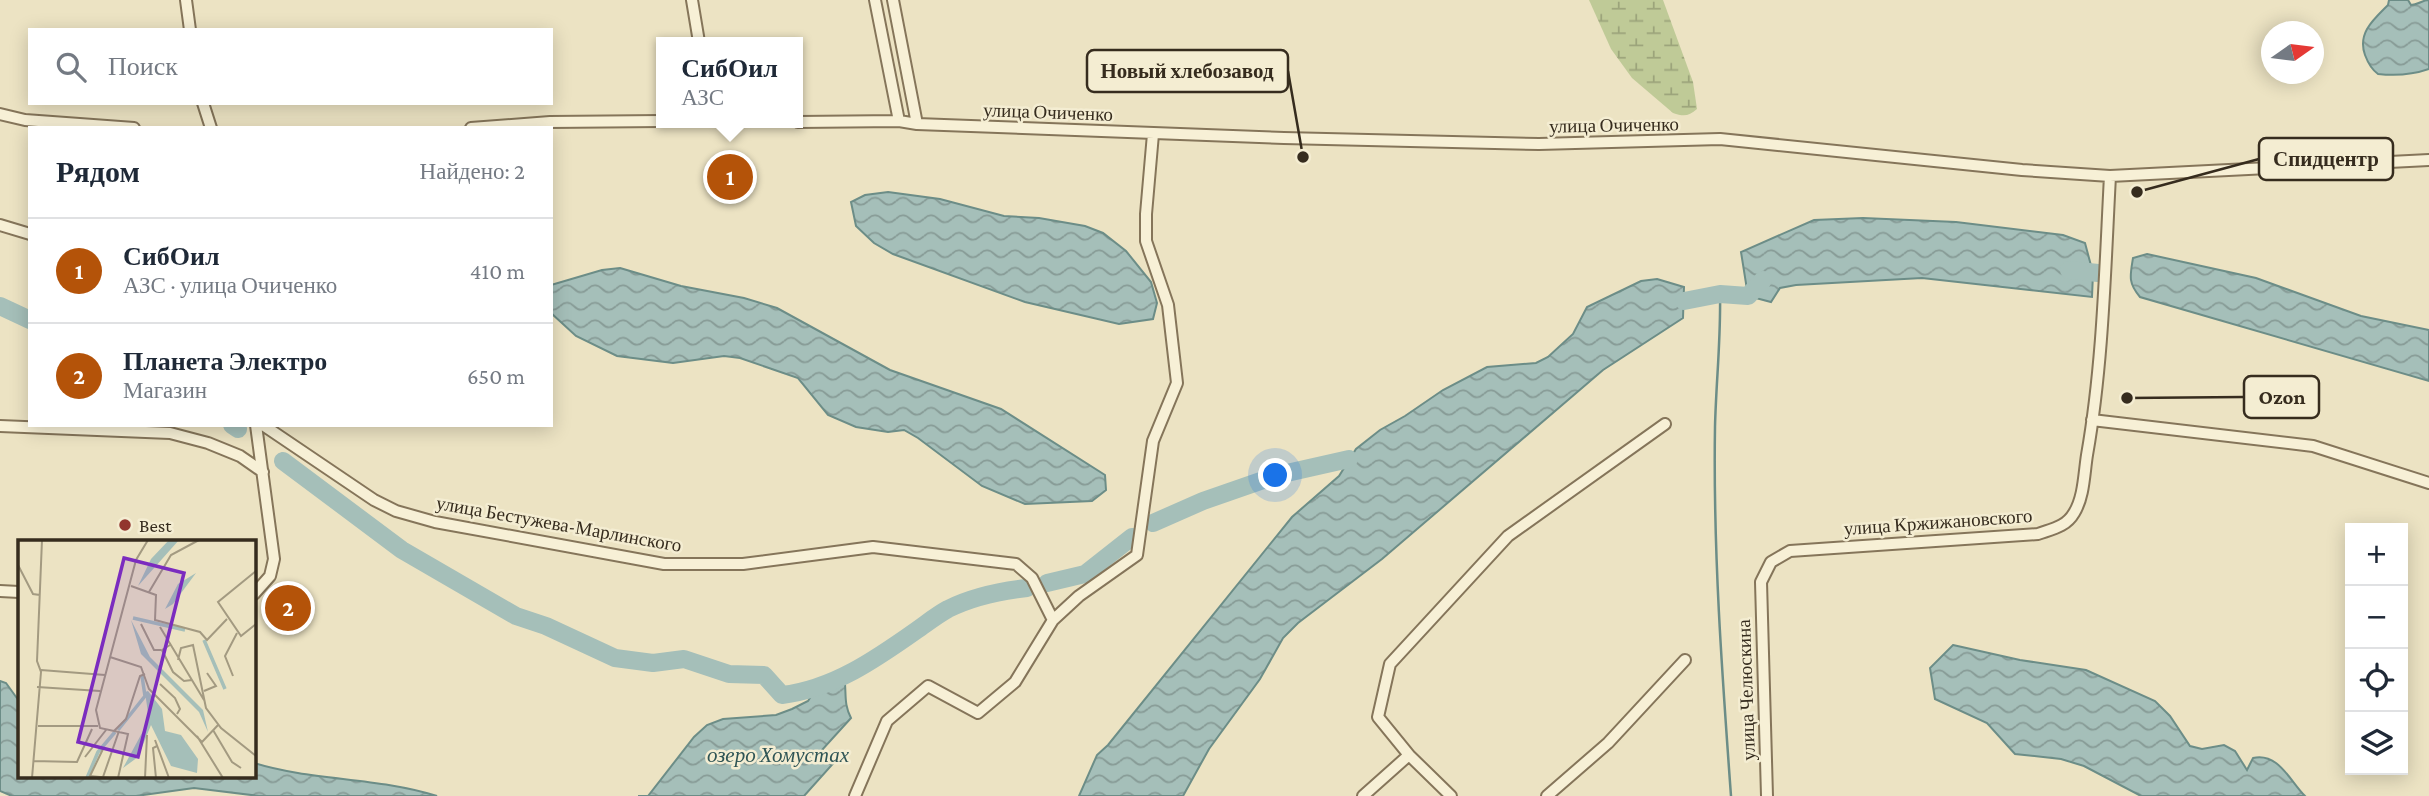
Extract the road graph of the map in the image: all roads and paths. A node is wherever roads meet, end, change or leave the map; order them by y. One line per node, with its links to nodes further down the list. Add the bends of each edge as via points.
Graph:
1 (186, 0): 5 (street)
2 (692, 0): 6 (street)
3 (875, 0): 10 (street)
4 (893, 0): 12 (street)
5 (190, 28)
6 (698, 37)
7 (204, 105): 14 (street)
8 (0, 114): 13 (street)
9 (656, 121): 15 (street)
10 (899, 121): 11 (street, улица Очиченко); 12 (street, улица Очиченко)
11 (803, 122)
12 (918, 124): 16 (street, улица Очиченко)
13 (107, 126)
14 (211, 126)
15 (497, 126)
16 (1153, 134): 18 (street, улица Очиченко, via 1539,144 1720,139); 32 (street, via 1146,241 1168,305 1177,383 1153,440 1137,555)
17 (2429, 160): 18 (street, улица Очиченко)
18 (2110, 176): 21 (street, улица Кржижановского)
19 (0, 225): 20 (street)
20 (28, 233)
21 (2092, 420): 27 (street, via 2313,446); 28 (street, улица Кржижановского, via 2080,498 2063,526 2038,534 1790,551 1771,562)
22 (1665, 424): 34 (street, via 1508,536 1390,664 1378,717)
23 (0, 426): 26 (street, via 170,433 229,451)
24 (256, 427): 26 (street)
25 (266, 427): 32 (street, улица Бестужева-Марлинского, via 384,507 435,522 664,564 743,564 873,547 1016,564 1032,578)
26 (263, 472): 31 (street, via 274,559 270,576)
27 (2429, 483)
28 (1761, 582): 39 (street, улица Челюскина)
29 (0, 591): 30 (street)
30 (18, 592)
31 (256, 592)
32 (1053, 620): 35 (street, via 1015,682 978,712 928,686 897,713 887,722)
33 (1685, 660): 38 (street, via 1608,743)
34 (1409, 755): 36 (street); 37 (street)
35 (856, 796)
36 (1363, 796)
37 (1451, 796)
38 (1547, 796)
39 (1767, 796)

